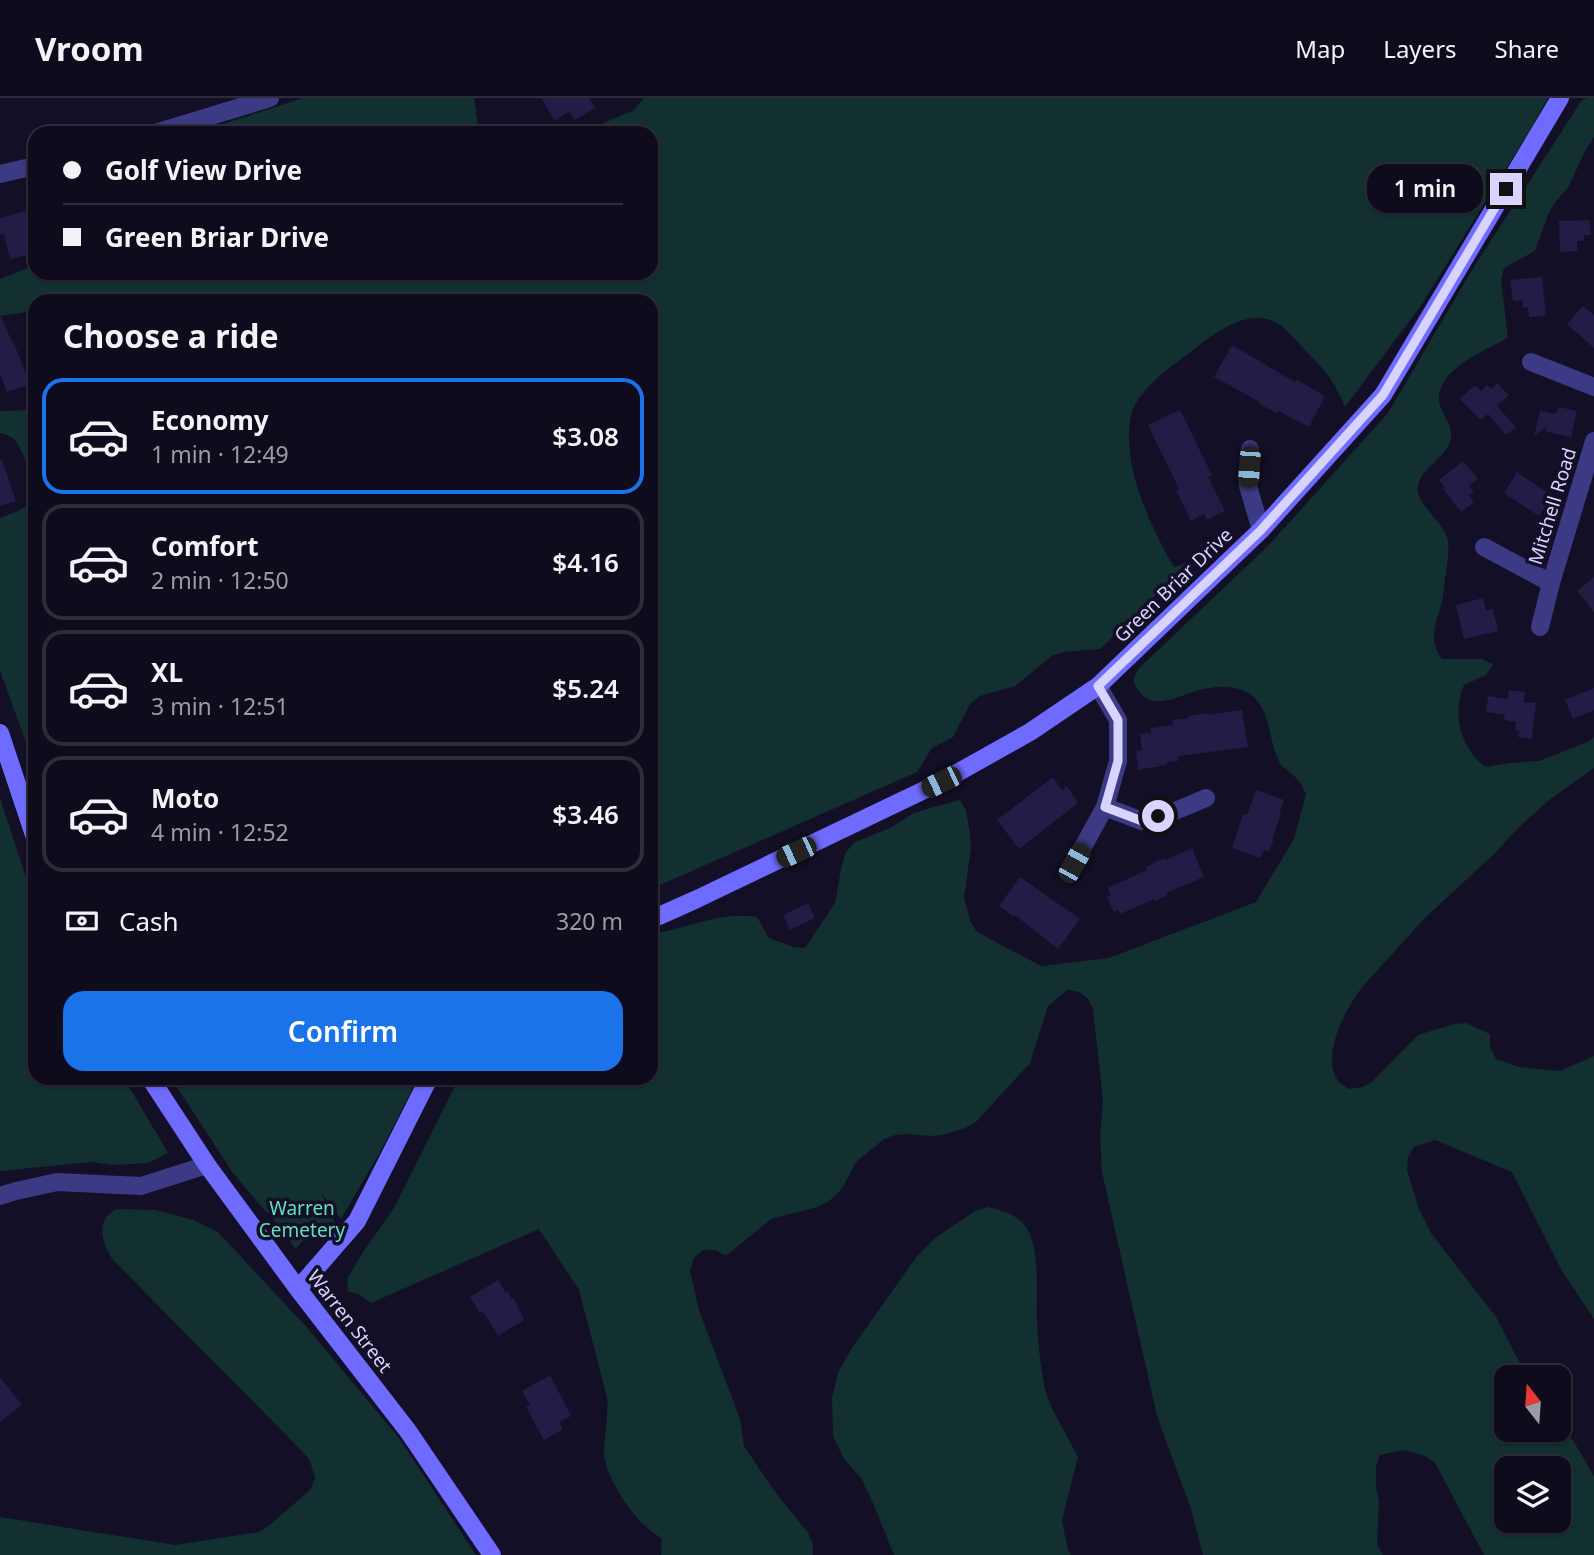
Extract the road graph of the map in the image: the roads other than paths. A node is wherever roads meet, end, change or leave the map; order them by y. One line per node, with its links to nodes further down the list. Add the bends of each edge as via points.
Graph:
1 (270, 98): 3 (street)
2 (1560, 98): 10 (street, Green Briar Drive, via 1383,395)
3 (178, 126)
4 (28, 168): 5 (street)
5 (0, 174)
6 (1531, 362): 7 (street)
7 (1594, 387)
8 (1594, 441): 12 (street, Mitchell Road)
9 (1250, 449): 10 (street, via 1248,486)
10 (1261, 530): 14 (street, Green Briar Drive)
11 (1485, 547): 12 (street, Mitchell Road)
12 (1551, 583): 13 (street, Mitchell Road)
13 (1540, 627)
14 (1098, 686): 17 (street, via 1118,720 1118,761); 20 (street, Green Briar Drive, via 1030,732 941,782)
15 (0, 733): 18 (street)
16 (1206, 798): 17 (street, via 1142,821)
17 (1105, 807): 19 (street)
18 (28, 817)
19 (1074, 863)
20 (658, 916)
21 (155, 1085): 23 (street, Warren Street)
22 (425, 1085): 25 (street, via 357,1221)
23 (207, 1165): 24 (street, via 141,1186 57,1182); 25 (street, Warren Street)
24 (0, 1196)
25 (298, 1289): 26 (street, Warren Street, via 408,1431)
26 (492, 1555)

